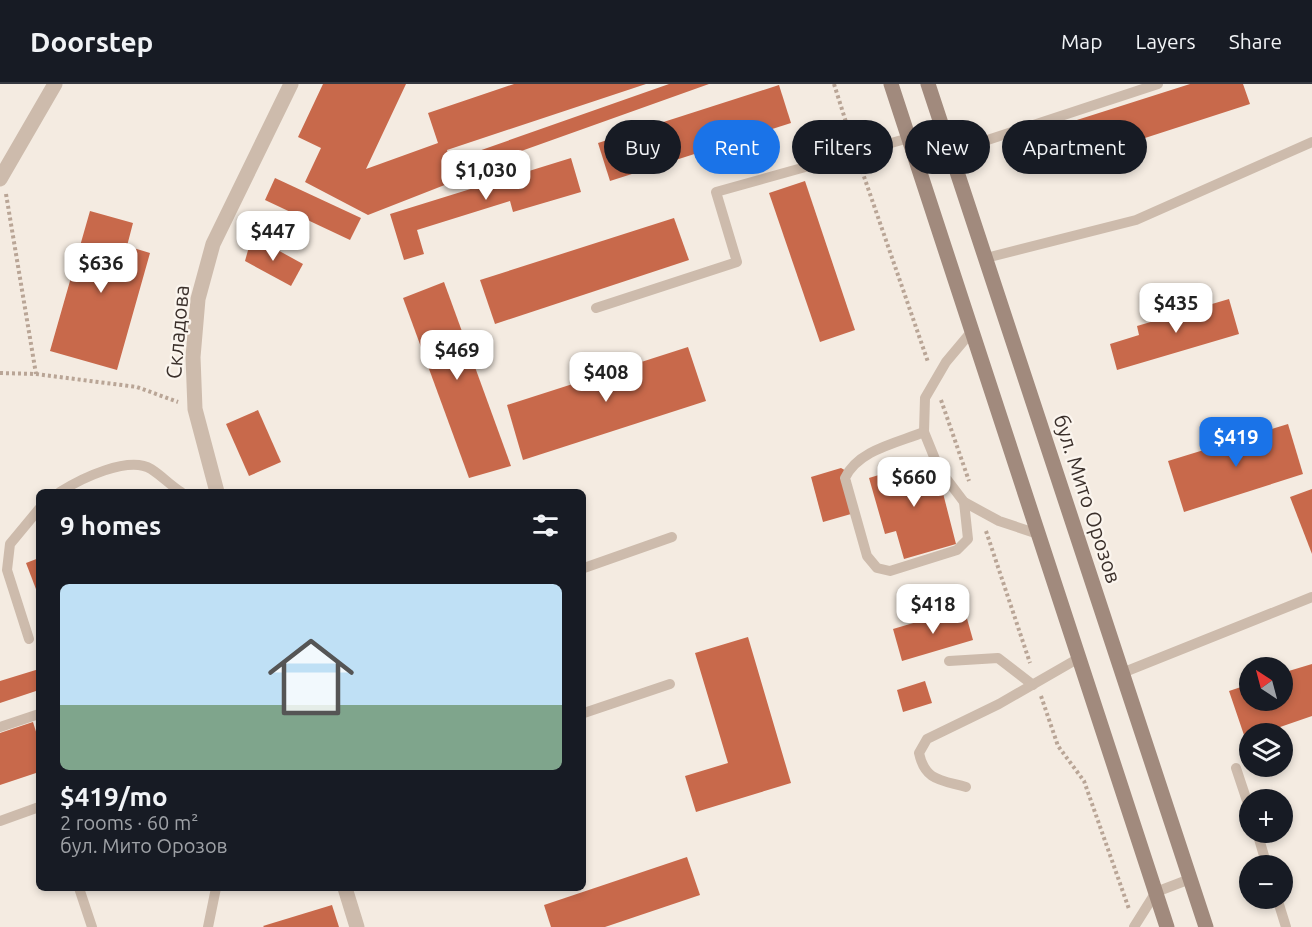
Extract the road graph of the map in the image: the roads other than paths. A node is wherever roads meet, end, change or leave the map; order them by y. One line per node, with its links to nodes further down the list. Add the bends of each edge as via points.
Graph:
1 (55, 84): 13 (street)
2 (291, 84): 20 (street, Складова, via 213,244 198,299 193,357 195,409)
3 (891, 84): 7 (main road)
4 (928, 84): 6 (main road, бул. Мито Орозов)
5 (1158, 84): 9 (lane)
6 (940, 120)
7 (905, 126)
8 (905, 139): 15 (lane, via 716,192 737,262)
9 (990, 139)
10 (1312, 142): 14 (lane, via 1136,219)
11 (921, 174): 16 (main road)
12 (958, 174): 14 (main road, бул. Мито Орозов)
13 (1, 177)
14 (986, 258): 30 (main road, бул. Мито Орозов)
15 (596, 308)
16 (972, 331): 17 (lane, via 946,362 925,398); 23 (main road)
17 (924, 432): 21 (lane, via 939,469); 21 (lane, via 862,457 845,478 867,556 878,568 890,571 957,550 968,539)
18 (65, 489): 19 (lane, via 128,463 150,468)
19 (177, 489)
20 (216, 489)
21 (964, 502): 23 (lane, via 999,521)
22 (36, 513): 27 (lane, via 10,544 7,570)
23 (1038, 534): 28 (main road)
24 (672, 537): 25 (lane)
25 (586, 567)
26 (1312, 597): 30 (lane)
27 (29, 639)
28 (1079, 658): 32 (lane); 45 (main road)
29 (949, 661): 32 (lane, via 998,658)
30 (1122, 672): 41 (main road, бул. Мито Орозов)
31 (670, 684): 33 (lane)
32 (1033, 685): 37 (lane, via 927,739 919,753 922,767 934,778)
33 (586, 712)
34 (36, 715): 35 (lane)
35 (0, 727)
36 (1236, 768): 38 (lane)
37 (966, 787)
38 (1243, 789)
39 (36, 808): 40 (lane)
40 (0, 821)
41 (1190, 879): 45 (lane); 52 (main road, бул. Мито Орозов)
42 (80, 891): 47 (lane)
43 (215, 891): 48 (lane)
44 (346, 891): 49 (street)
45 (1156, 892): 50 (lane); 51 (main road)
46 (1280, 909): 53 (lane)
47 (92, 927)
48 (208, 927)
49 (357, 927)
50 (1134, 927)
51 (1167, 927)
52 (1206, 927)
53 (1286, 927)

